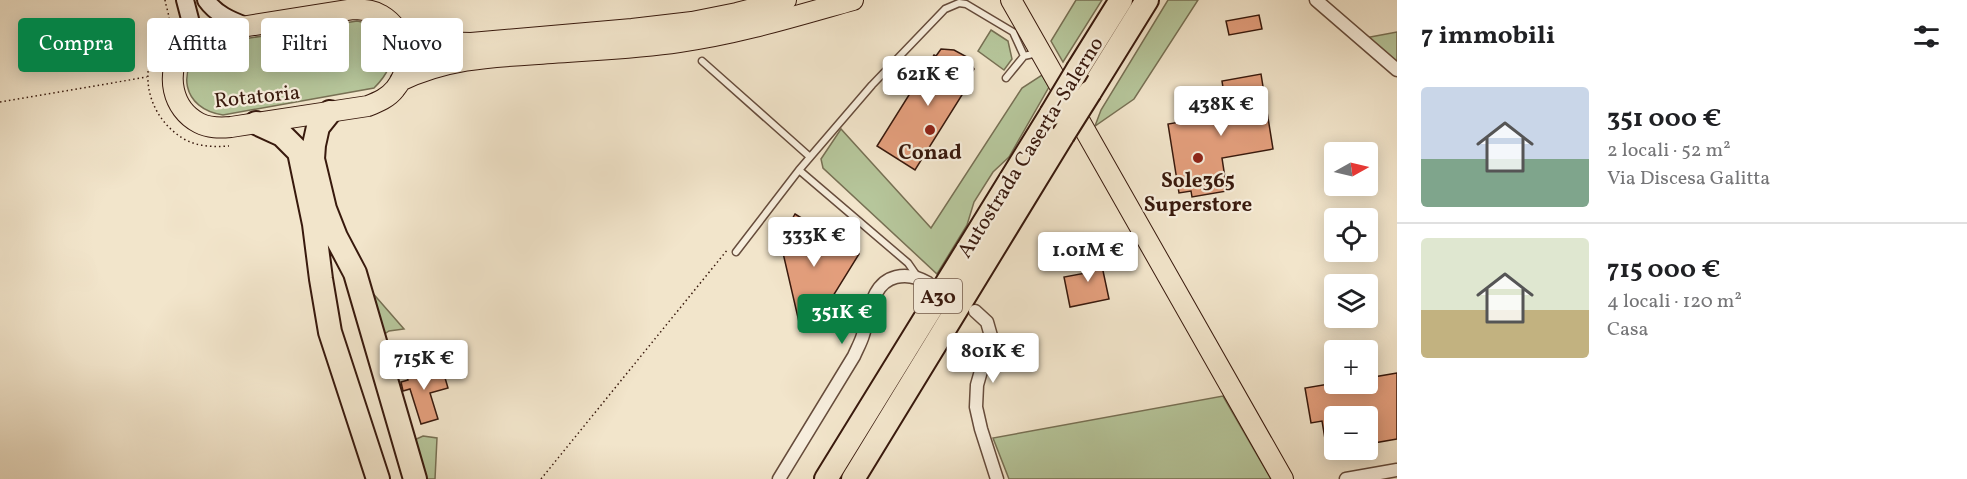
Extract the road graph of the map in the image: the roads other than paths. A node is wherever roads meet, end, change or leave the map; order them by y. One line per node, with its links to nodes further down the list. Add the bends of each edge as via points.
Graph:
1 (185, 0): 9 (main road)
2 (206, 0): 10 (main road)
3 (786, 0): 13 (main road, via 692,22)
4 (853, 0): 20 (main road, Rotatoria, via 756,27 680,42 472,58 420,71)
5 (1011, 0): 14 (main road)
6 (1121, 0): 32 (highway, Autostrada Caserta-Salerno / A30, bridge)
7 (1147, 0): 33 (highway, Autostrada Caserta-Salerno / A30, bridge)
8 (1316, 0): 16 (street)
9 (190, 18)
10 (226, 18)
11 (385, 18): 12 (main road, via 354,9)
12 (249, 26)
13 (463, 42)
14 (1032, 54): 19 (lane); 23 (lane, via 1013,32 966,4 952,5 926,27); 35 (main road)
15 (702, 61): 23 (lane)
16 (1397, 70)
17 (173, 72): 22 (main road, Rotatoria, via 175,98 198,123 214,128)
18 (404, 72): 20 (main road)
19 (1006, 78)
20 (400, 81): 21 (main road, Rotatoria, via 383,99 368,106)
21 (330, 112): 22 (main road, Rotatoria); 30 (highway, via 318,127 314,145 325,209 355,273)
22 (256, 123): 29 (highway, via 282,135 298,152 314,224 330,332)
23 (810, 157): 24 (lane)
24 (799, 170): 25 (lane); 26 (lane)
25 (736, 252)
26 (924, 281): 31 (street, via 898,276 880,286 854,356)
27 (975, 311): 34 (street, via 987,322 991,336 977,385 976,407)
28 (1397, 470): 36 (street)
29 (378, 479)
30 (415, 479)
31 (779, 479)
32 (826, 479)
33 (853, 479)
34 (997, 479)
35 (1283, 479)
36 (1346, 479)

